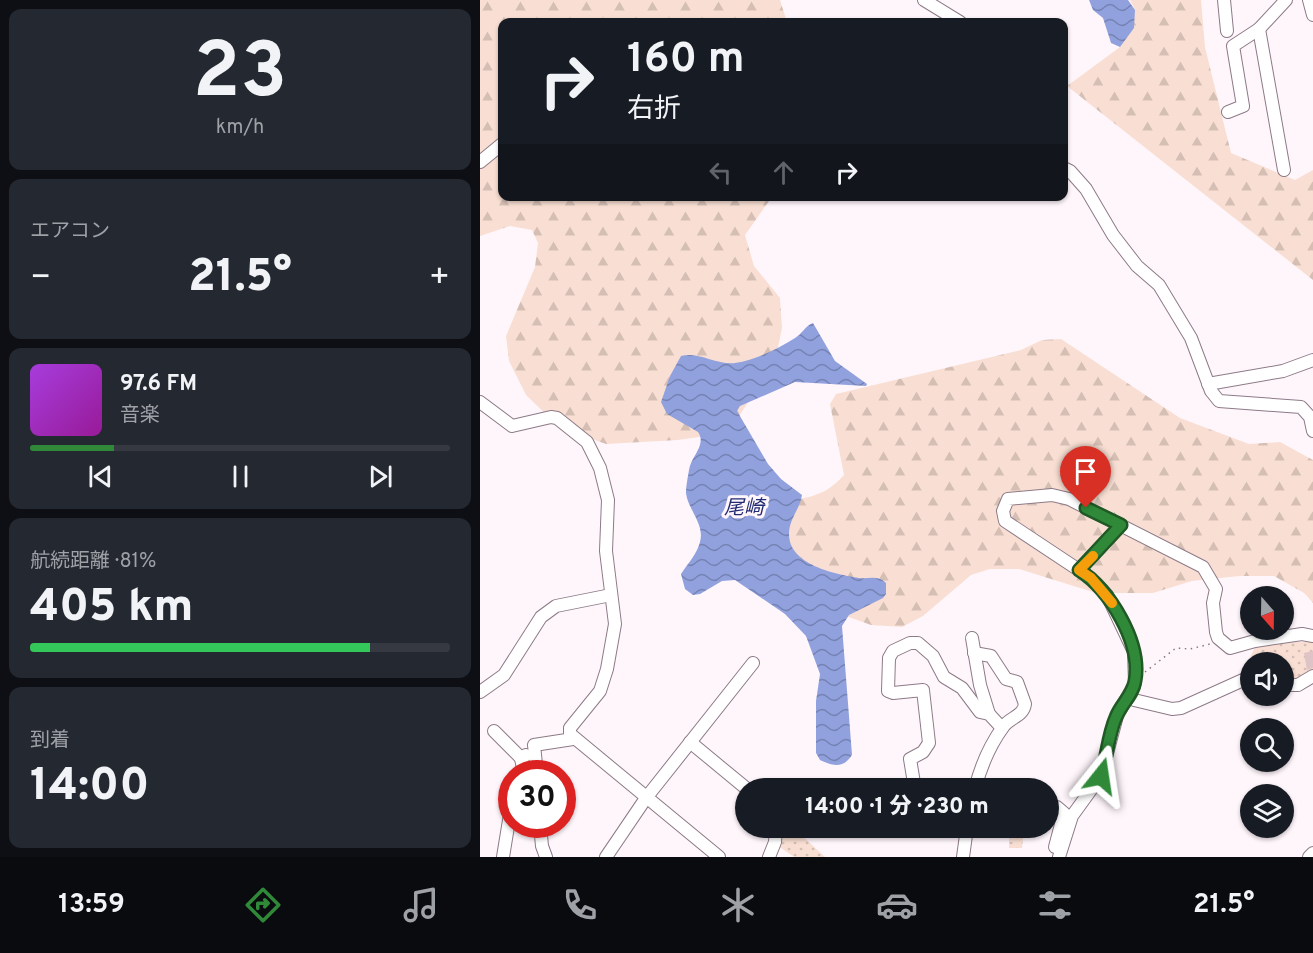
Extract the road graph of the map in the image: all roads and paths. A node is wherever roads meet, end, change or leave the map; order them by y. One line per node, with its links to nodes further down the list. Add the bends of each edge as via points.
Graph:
1 (924, 0): 6 (street)
2 (1224, 0): 8 (street)
3 (1286, 0): 7 (street)
4 (1309, 0): 5 (street)
5 (1313, 15)
6 (953, 18)
7 (1258, 29): 9 (street, via 1233,46 1243,106); 13 (street)
8 (1227, 31)
9 (1228, 112)
10 (498, 147): 11 (street)
11 (480, 162)
12 (1068, 170): 15 (street, via 1086,189 1137,266 1159,285 1191,338)
13 (1284, 170)
14 (1313, 360): 15 (street, via 1283,371)
15 (1208, 384): 17 (street, via 1219,401 1300,407 1310,417)
16 (480, 402): 20 (street, via 512,426 557,418 587,442 600,468 608,500 606,551)
17 (1313, 431)
18 (1121, 525): 19 (street); 19 (street, via 1069,499 1052,495 1008,499 1003,512 1005,521); 23 (street, via 1203,567 1216,589 1213,613)
19 (1079, 570): 26 (street, via 1107,595 1120,618 1134,652)
20 (611, 595): 30 (street, via 556,606 541,616 504,675); 35 (street, via 615,624 607,669 595,700 570,728)
21 (1313, 636): 23 (street, via 1302,634 1230,648)
22 (972, 638): 24 (street)
23 (1218, 638): 26 (path, via 1199,647 1176,648)
24 (974, 653): 32 (street); 33 (street, via 991,656 1006,679 1020,685 1024,710)
25 (753, 663): 36 (street)
26 (1136, 676): 31 (street)
27 (1313, 676): 29 (street)
28 (1240, 681): 31 (street, via 1172,709 1134,700)
29 (1294, 685)
30 (480, 692)
31 (1130, 695): 58 (street, via 1116,716 1101,776 1072,816)
32 (989, 714): 33 (street); 40 (street, via 980,712 962,688 944,677 926,648 910,643 893,651 889,658 888,691 923,690 928,743 923,752 910,759)
33 (1002, 728): 41 (street)
34 (494, 731): 38 (street)
35 (573, 739): 37 (street, via 534,745); 43 (street)
36 (690, 742): 42 (street); 43 (street)
37 (535, 752): 38 (street); 39 (street)
38 (521, 758)
39 (536, 760)
40 (913, 778)
41 (978, 778)
42 (735, 779)
43 (646, 798): 54 (street); 55 (street)
44 (1059, 809): 45 (street, via 1064,813)
45 (1059, 831)
46 (506, 838): 52 (street)
47 (541, 838): 53 (street)
48 (775, 838): 56 (street)
49 (966, 838): 57 (street)
50 (1057, 838): 58 (street)
51 (1313, 853): 59 (street)
52 (503, 857)
53 (546, 857)
54 (606, 857)
55 (718, 857)
56 (769, 857)
57 (963, 857)
58 (1059, 857)
59 (1309, 857)

